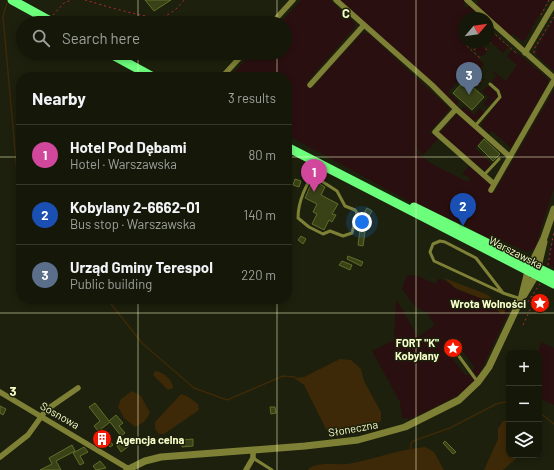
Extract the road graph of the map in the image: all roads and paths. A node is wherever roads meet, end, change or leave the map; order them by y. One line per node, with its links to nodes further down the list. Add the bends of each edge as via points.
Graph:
1 (12, 0): 10 (highway)
2 (71, 0): 11 (path, via 64,3)
3 (85, 0): 12 (path)
4 (184, 0): 13 (path)
5 (293, 0): 14 (street)
6 (336, 0): 17 (street)
7 (468, 1): 9 (street)
8 (554, 4): 21 (street)
9 (480, 12)
10 (41, 16)
11 (53, 16)
12 (146, 16)
13 (165, 16)
14 (278, 16)
15 (554, 17): 23 (path, via 534,49)
16 (494, 25): 21 (street)
17 (364, 26): 31 (street); 33 (street)
18 (470, 48): 20 (path)
19 (475, 48): 20 (path)
20 (473, 51): 22 (path)
21 (525, 53): 28 (street)
22 (480, 58)
23 (536, 58)
24 (122, 60): 26 (highway)
25 (238, 60): 27 (street)
26 (144, 72)
27 (227, 72)
28 (554, 79): 36 (street)
29 (482, 80): 32 (path)
30 (490, 84): 34 (lane, via 500,97)
31 (310, 85)
32 (477, 86)
33 (456, 109): 34 (street); 40 (street, via 435,132)
34 (475, 126): 36 (street)
35 (292, 150): 38 (highway, Warszawska)
36 (510, 157): 41 (street)
37 (499, 159): 40 (lane)
38 (319, 163): 39 (lane); 46 (highway, Warszawska, via 362,184 376,195)
39 (312, 175): 39 (lane, via 298,208 298,218 323,234 330,231 343,236 352,233 355,210 345,206 337,191)
40 (484, 175): 41 (street)
41 (494, 184): 42 (street)
42 (491, 190)
43 (554, 209): 46 (street, Słoneczna)
44 (554, 230): 45 (path, via 547,264)
45 (549, 266)
46 (535, 272): 47 (highway, Warszawska); 48 (highway, Warszawska); 50 (street, Słoneczna); 52 (path)
47 (554, 276)
48 (554, 284)
49 (503, 293): 49 (lane, via 476,258 445,242 433,244 430,252 434,261); 50 (lane)
50 (521, 299): 55 (street, Słoneczna, via 489,367)
51 (536, 302): 53 (path, via 534,301)
52 (523, 308)
53 (523, 325)
54 (453, 348): 55 (lane)
55 (478, 382): 59 (street, Słoneczna, via 459,400 389,432 343,442)
56 (78, 388): 58 (street, via 53,404)
57 (0, 392): 58 (street, Sosnowa)
58 (41, 416): 60 (street, via 28,435); 62 (street, Sosnowa)
59 (253, 450): 61 (street); 62 (street, Słoneczna, via 161,457 144,461)
60 (0, 457)
61 (253, 458): 63 (street); 64 (lane)
62 (128, 469)
63 (246, 470)
64 (272, 470)

